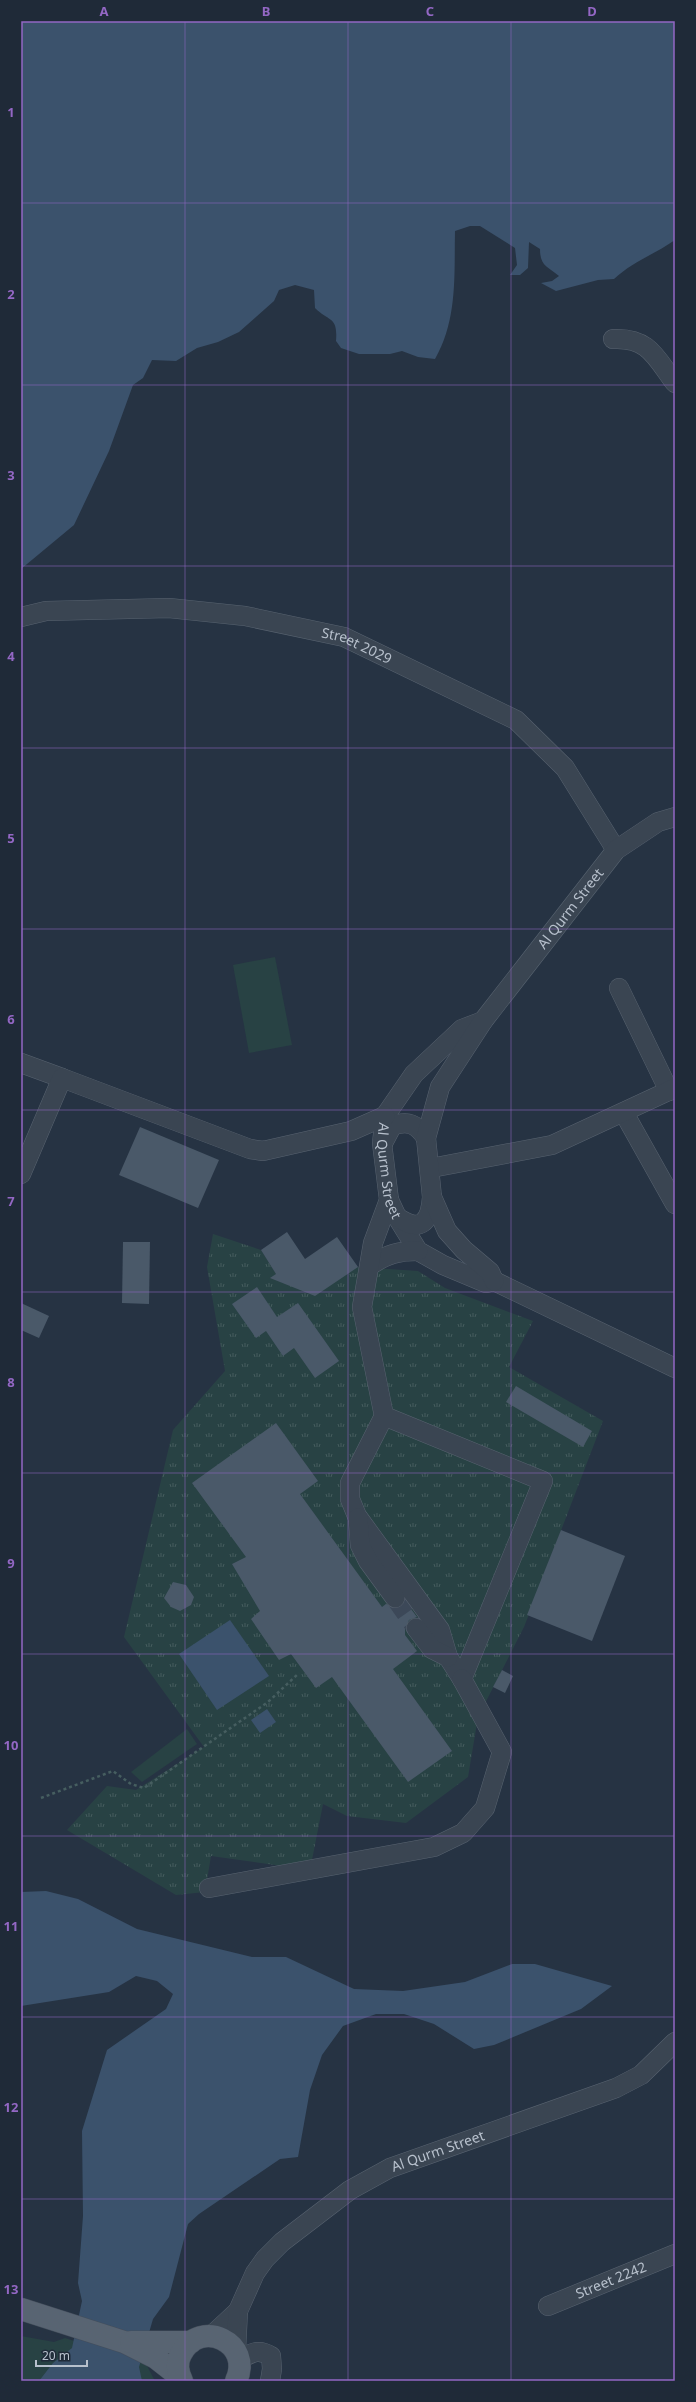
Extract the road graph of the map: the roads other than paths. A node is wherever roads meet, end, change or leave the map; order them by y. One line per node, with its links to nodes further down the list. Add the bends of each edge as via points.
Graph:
1 (613, 339): 2 (street, via 639,341 651,351)
2 (675, 384)
3 (21, 617): 5 (street, Street 2029, via 46,611 169,608 245,616 344,637 516,720 565,768)
4 (675, 817): 5 (street, Al Qurm Street, via 658,822)
5 (616, 850): 7 (street, Al Qurm Street)
6 (619, 988): 10 (street)
7 (483, 1021): 12 (street, Al Qurm Street, via 462,1029 414,1074); 13 (street, Al Qurm Street, via 440,1087)
8 (21, 1063): 9 (street)
9 (62, 1078): 12 (street, via 250,1149 263,1151 351,1131); 16 (street)
10 (672, 1090): 11 (street)
11 (624, 1113): 15 (street, via 552,1145); 19 (street)
12 (385, 1116): 14 (street, Al Qurm Street)
13 (426, 1138): 14 (street, via 419,1127 401,1123 392,1126); 15 (street, Al Qurm Street)
14 (382, 1143): 18 (street, Al Qurm Street)
15 (431, 1168): 17 (street, Al Qurm Street)
16 (21, 1174)
17 (432, 1198): 20 (street, via 431,1213 426,1222 417,1225 406,1224); 23 (street, Al Qurm Street, via 447,1231 464,1250 490,1272)
18 (389, 1200): 20 (street, Al Qurm Street); 22 (street, via 373,1243)
19 (675, 1204)
20 (396, 1217): 21 (street, Al Qurm Street)
21 (418, 1251): 22 (street, via 400,1251 382,1257); 23 (street, Al Qurm Street, via 443,1265 486,1283)
22 (371, 1265): 25 (street, via 362,1307)
23 (494, 1281): 24 (street, Al Qurm Street)
24 (675, 1368)
25 (384, 1416): 26 (street, via 350,1484 350,1499); 30 (street, via 543,1482)
26 (358, 1516): 27 (street, via 360,1544 368,1561); 29 (street, via 440,1630)
27 (395, 1598)
28 (416, 1628): 29 (street, via 432,1649)
29 (448, 1657): 30 (street)
30 (462, 1679): 31 (street, via 502,1752 485,1808 463,1833 434,1848)
31 (209, 1888)
32 (675, 2042): 36 (street, Al Qurm Street, via 641,2075 616,2088 390,2168 350,2190 282,2242 265,2259 255,2273)
33 (675, 2254): 34 (street, Street 2242)
34 (548, 2306)
35 (21, 2309): 38 (main road)
36 (238, 2311): 37 (street, Al Qurm Street); 39 (street, Al Qurm Street)
37 (201, 2339): 38 (main road); 39 (main road, via 221,2338); 40 (main road, via 179,2357)
38 (158, 2351): 40 (main road)
39 (238, 2356): 41 (main road, via 240,2368); 42 (street, via 262,2351 271,2356)
40 (180, 2378)
41 (236, 2381)
42 (270, 2381)

